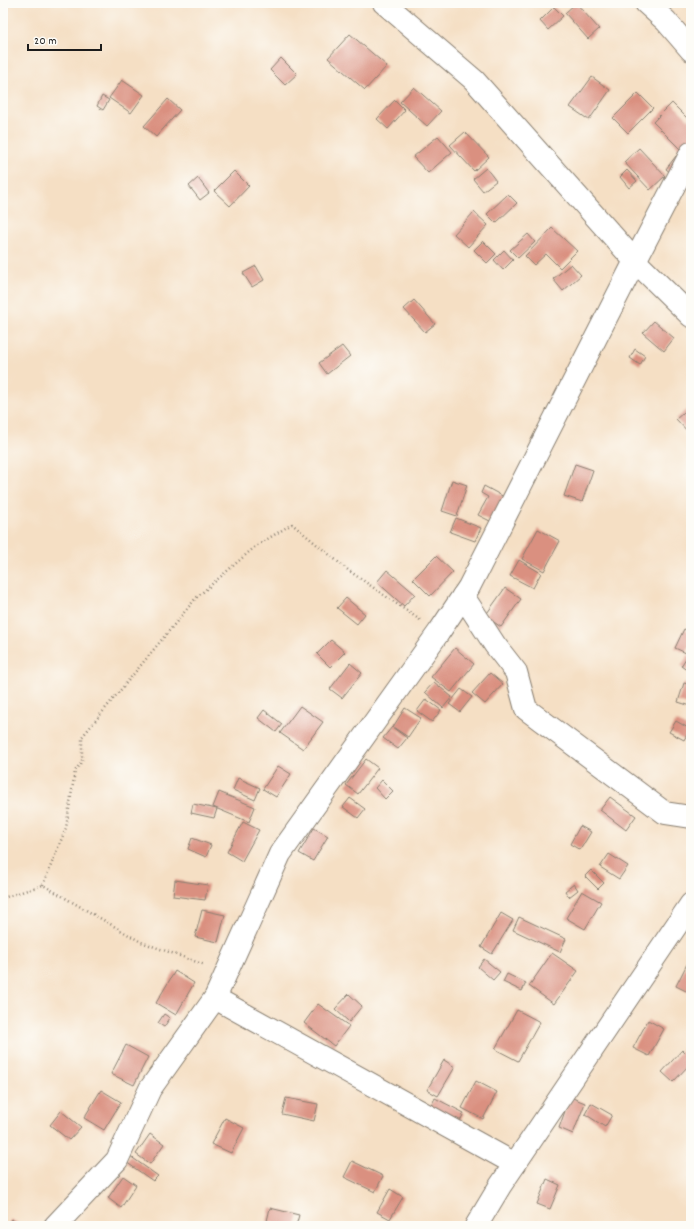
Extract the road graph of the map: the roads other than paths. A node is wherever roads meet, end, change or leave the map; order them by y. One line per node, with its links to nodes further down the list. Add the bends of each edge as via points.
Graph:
1 (384, 3): 5 (street, via 474,80)
2 (646, 3): 3 (street)
3 (691, 50)
4 (691, 154): 5 (street)
5 (635, 261): 6 (street); 7 (street)
6 (691, 316)
7 (463, 596): 8 (street, via 516,672 526,709 665,813); 10 (street, via 280,854)
8 (691, 816)
9 (691, 904): 11 (street)
10 (215, 998): 11 (street); 12 (street, via 150,1089 118,1160)
11 (514, 1164): 13 (street)
12 (55, 1226)
13 (476, 1226)

